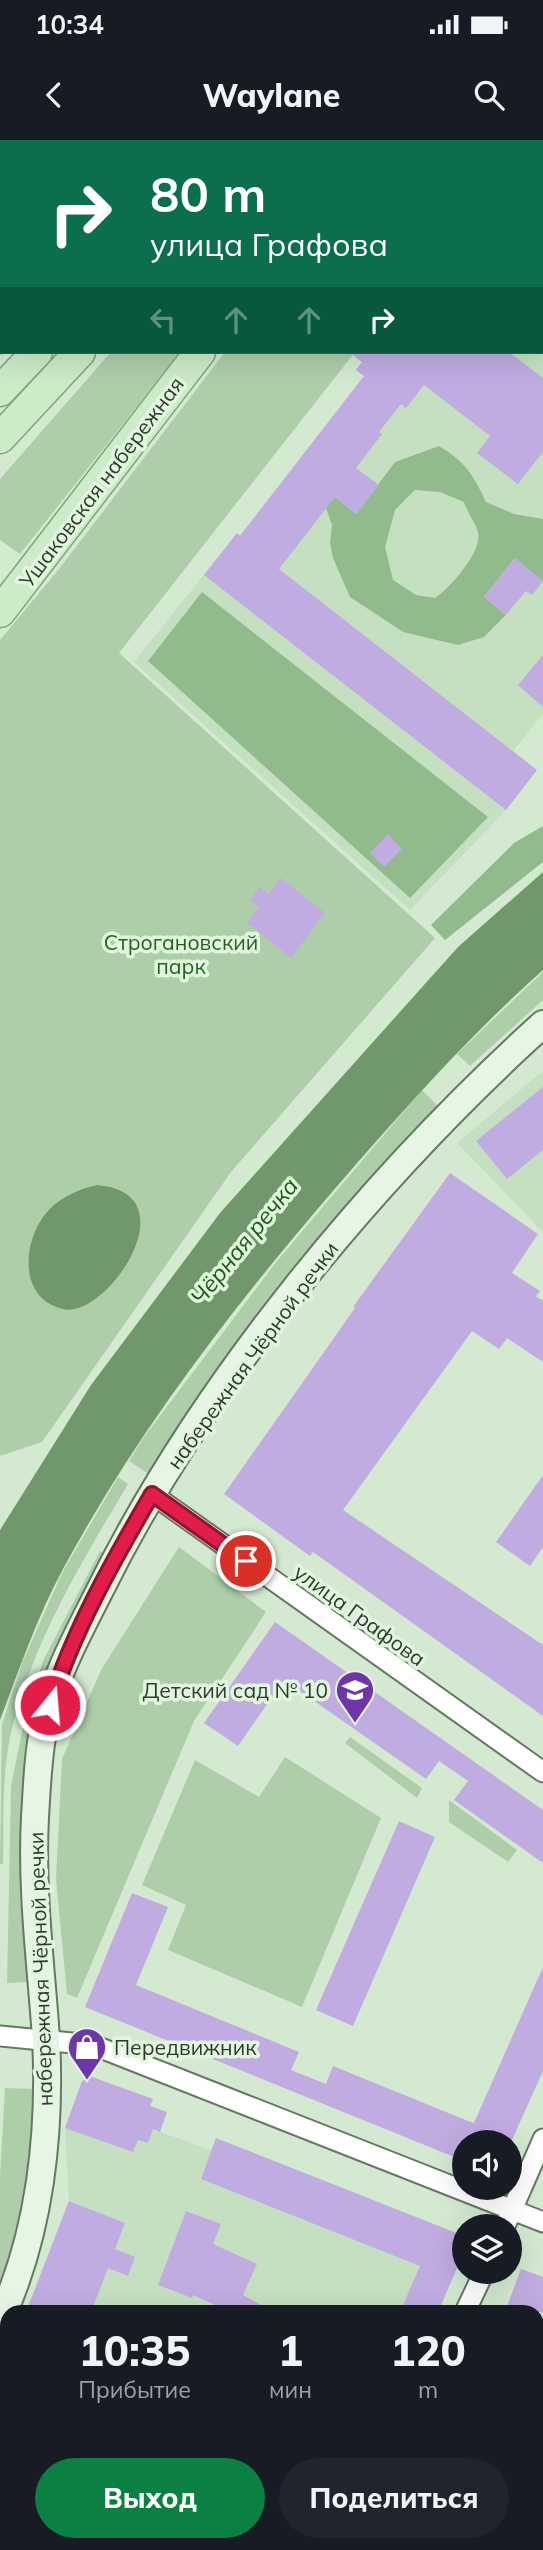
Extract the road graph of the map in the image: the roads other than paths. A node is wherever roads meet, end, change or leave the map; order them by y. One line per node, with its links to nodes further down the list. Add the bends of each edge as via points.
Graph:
1 (35, 354): 4 (main road)
2 (78, 354): 5 (main road)
3 (198, 354): 6 (main road, Ушаковская набережная)
4 (0, 391)
5 (0, 438)
6 (1, 612)
7 (543, 1024): 8 (street, набережная Чёрной речки, via 348,1225 212,1403)
8 (152, 1494): 9 (street, улица Графова); 11 (street, набережная Чёрной речки, via 61,1668 44,1723 35,1819 35,1892)
9 (543, 1772)
10 (0, 2036): 11 (street)
11 (46, 2041): 13 (street, via 93,2045); 18 (street, набережная Чёрной речки, via 47,2096 39,2183 23,2262)
12 (543, 2139): 14 (street)
13 (499, 2214)
14 (511, 2214)
15 (522, 2220): 16 (street)
16 (543, 2222)
17 (478, 2284): 19 (street)
18 (6, 2305)
19 (468, 2305)

